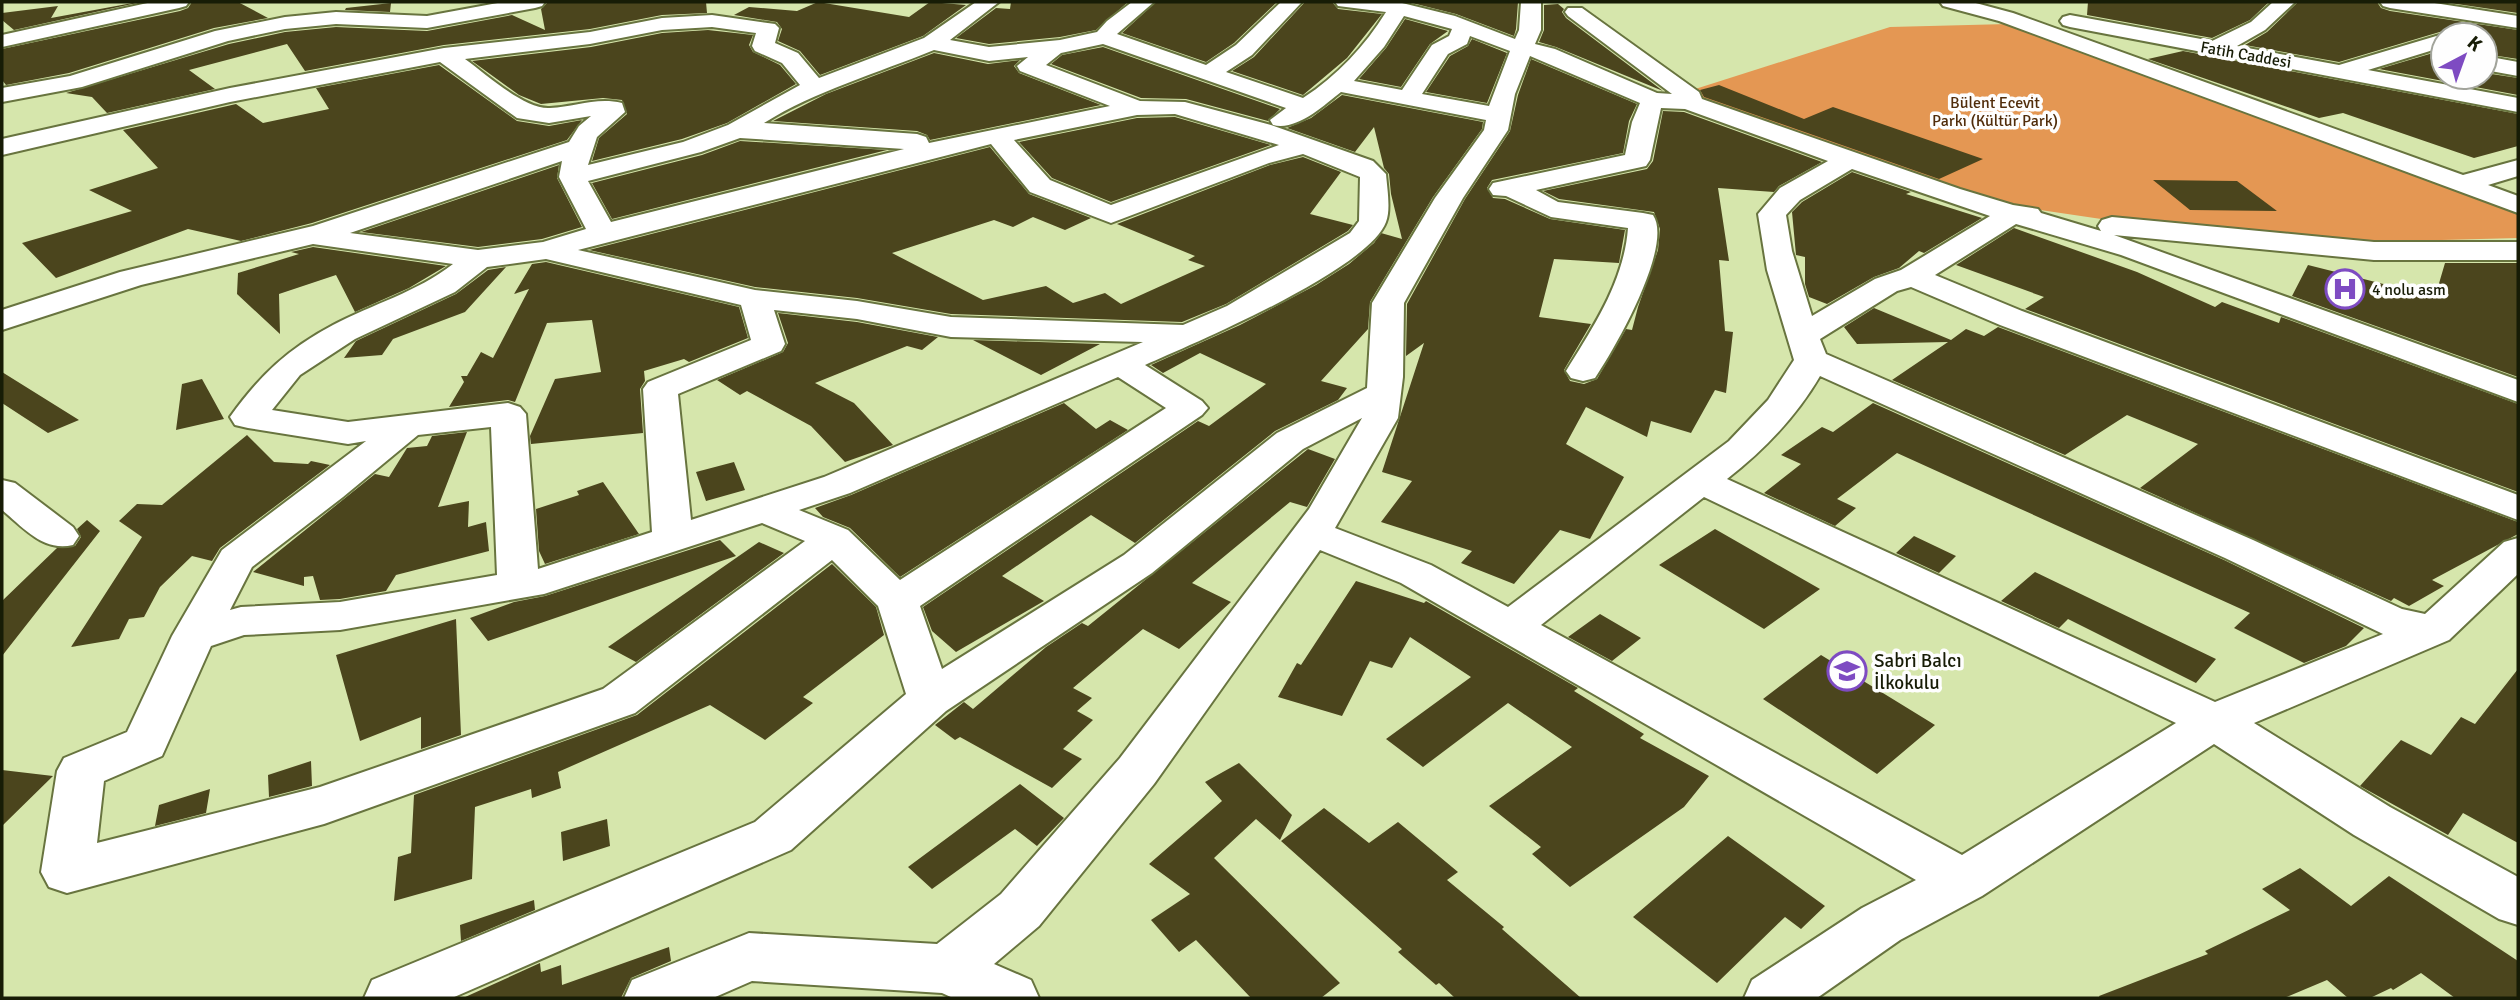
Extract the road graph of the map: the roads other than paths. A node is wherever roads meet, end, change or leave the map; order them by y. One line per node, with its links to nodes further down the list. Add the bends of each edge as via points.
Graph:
1 (179, 2): 20 (street)
2 (535, 2): 35 (street, via 427,22 336,18 285,23 223,36 74,82)
3 (989, 2): 21 (street)
4 (1144, 2): 19 (street)
5 (1292, 2): 32 (street, via 1244,50)
6 (1345, 2): 13 (street)
7 (1531, 2): 24 (street, via 1530,30)
8 (1950, 2): 53 (street, via 2006,17)
9 (1975, 2): 26 (street, Fatih Caddesi)
10 (2285, 2): 26 (street, via 2258,26)
11 (2390, 2): 16 (street)
12 (740, 5): 15 (street)
13 (1394, 5): 18 (street); 33 (street, via 1384,35)
14 (1575, 12): 38 (street, via 1691,97)
15 (712, 21): 28 (street); 34 (street, via 768,28 763,46 790,58)
16 (2516, 21): 17 (street)
17 (2499, 25)
18 (1468, 28): 24 (street); 36 (street, via 1440,50)
19 (1104, 37): 23 (street); 32 (street)
20 (2, 41)
21 (932, 43): 23 (street, via 989,54); 34 (street)
22 (2429, 44): 25 (street)
23 (1060, 47): 41 (street, via 1028,66)
24 (1522, 48): 37 (street, via 1547,54); 42 (street)
25 (2412, 48): 27 (street); 31 (street)
26 (2214, 49): 31 (street, Fatih Caddesi)
27 (2429, 52)
28 (444, 55): 47 (street, via 230,95); 48 (street, via 526,113 549,116 613,108 592,125)
29 (2499, 66): 30 (street)
30 (2518, 69)
31 (2342, 71): 39 (street, Fatih Caddesi)
32 (1211, 72): 40 (street)
33 (1339, 85): 36 (street); 40 (street)
34 (814, 88): 43 (street)
35 (2, 95)
36 (1407, 99): 42 (street)
37 (1653, 100): 38 (street); 54 (street, via 1643,116 1637,160)
38 (1688, 102): 50 (street)
39 (2518, 105)
40 (1305, 107): 44 (street)
41 (1137, 108): 44 (street, via 1176,107); 45 (street)
42 (1499, 115): 55 (street, via 1496,130)
43 (737, 130): 46 (street); 52 (street, via 692,147)
44 (1262, 130): 49 (street)
45 (997, 136): 46 (street); 49 (street, via 1040,186 1111,215)
46 (959, 143): 58 (street)
47 (2, 146)
48 (578, 146): 52 (street); 59 (street)
49 (1302, 146): 66 (street, via 1373,174 1373,221 1360,239 1334,258 1238,313)
50 (1848, 160): 57 (street); 67 (street, via 1790,194 1772,214 1772,231)
51 (2518, 167): 53 (street)
52 (572, 177): 58 (street)
53 (2462, 184): 56 (street)
54 (1511, 188): 55 (street); 69 (street, via 1551,209 1643,221 1643,247 1618,315)
55 (1449, 198): 71 (street, via 1388,303)
56 (2518, 205)
57 (2014, 213): 61 (street, via 2175,234 2374,251); 63 (street); 70 (street, via 2131,249)
58 (603, 233): 60 (street)
59 (311, 236): 62 (street); 65 (street, via 131,278)
60 (546, 250): 62 (street); 64 (street)
61 (2518, 251)
62 (478, 259): 72 (street, via 444,286 344,332 288,368 248,417 348,433)
63 (1912, 276): 67 (street, via 1886,285); 75 (street, via 2036,328)
64 (755, 299): 66 (street, via 951,327); 80 (street, via 769,344 660,389)
65 (2, 320)
66 (1189, 333): 68 (street)
67 (1808, 348): 73 (street, via 1806,374 1769,422); 85 (street, via 2392,622)
68 (1119, 363): 76 (street, via 837,485); 83 (street, via 1190,408)
69 (1583, 371)
70 (2518, 391)
71 (1384, 393): 77 (street, via 1380,418); 87 (street, via 1290,441 1138,564)
72 (408, 425): 82 (street, via 508,414); 86 (street, via 236,559)
73 (1700, 481): 84 (street); 88 (street)
74 (2, 491): 78 (street)
75 (2518, 508)
76 (765, 510): 79 (street); 80 (street)
77 (1313, 533): 84 (street, via 1416,574); 91 (street, via 1101,814 1020,910)
78 (58, 536)
79 (834, 539): 83 (street); 86 (street, via 619,701 324,805 66,872 81,771 145,744)
80 (673, 540): 82 (street)
81 (2518, 551): 85 (street)
82 (517, 586): 86 (street, via 340,616 241,621)
83 (898, 601): 87 (street)
84 (1510, 627): 89 (street)
85 (2434, 630): 88 (street)
86 (194, 636)
87 (930, 699): 92 (street, via 773,836)
88 (2214, 722): 89 (street); 90 (street, via 2372,821)
89 (1963, 881): 95 (street, via 1881,924)
90 (2518, 903)
91 (947, 969): 93 (street, via 749,957); 94 (street)
92 (392, 998)
93 (652, 998)
94 (1011, 998)
95 (1772, 998)

